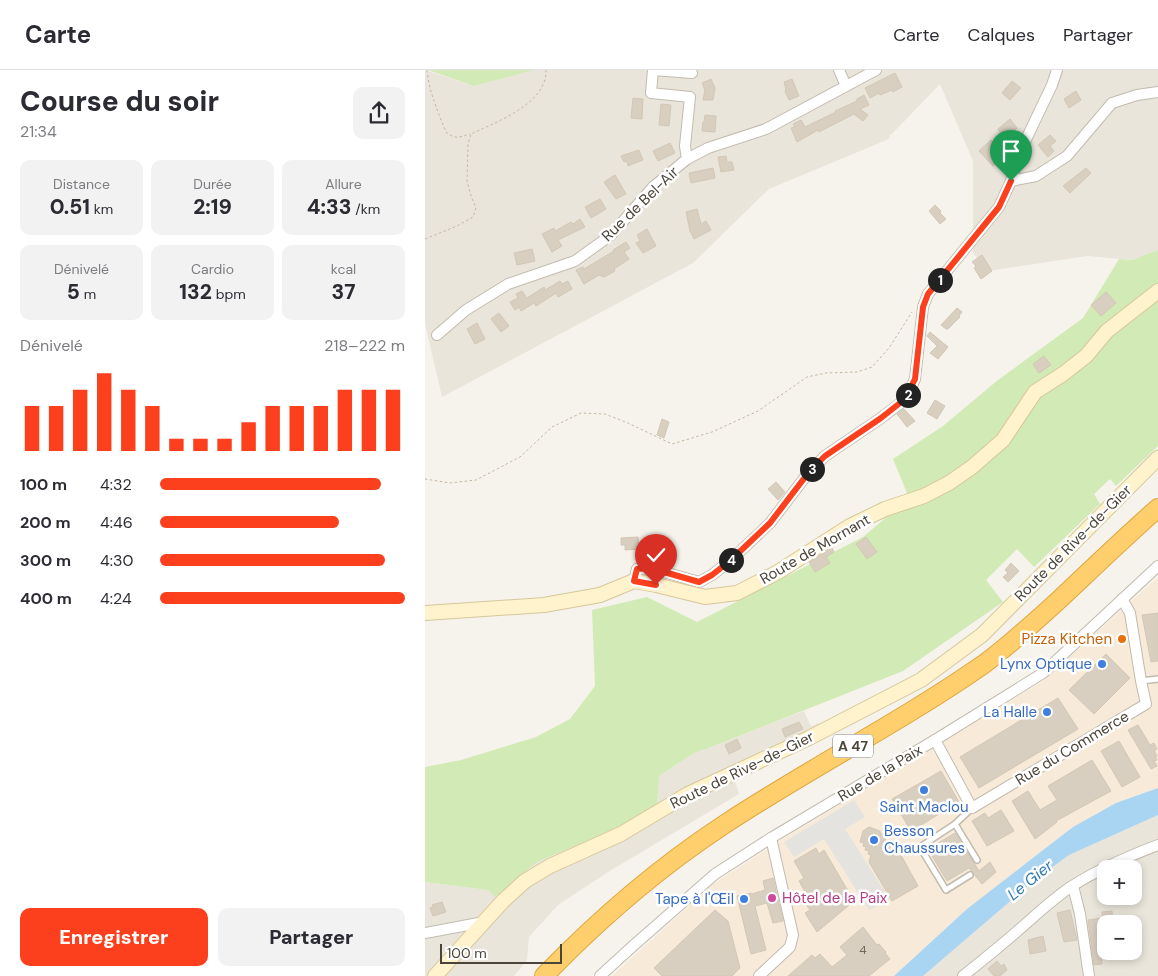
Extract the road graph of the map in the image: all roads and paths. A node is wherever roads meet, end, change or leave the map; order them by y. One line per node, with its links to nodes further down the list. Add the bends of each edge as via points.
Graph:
1 (427, 70): 10 (path, via 427,79 446,132 455,138)
2 (546, 70): 10 (path, via 537,95 521,109)
3 (653, 70): 7 (street, Rue de Bel-Air); 11 (street, Rue de Bel-Air, via 651,93 690,97 685,146)
4 (839, 70): 8 (street)
5 (876, 70): 8 (street, Rue de Bel-Air)
6 (1057, 70): 12 (street, via 1020,152)
7 (692, 74)
8 (846, 86): 11 (street, Rue de Bel-Air, via 766,129 708,148)
9 (1158, 92): 12 (street, via 1112,103 1067,156 1036,176)
10 (471, 134): 13 (path, via 467,181 476,208 473,217)
11 (687, 159): 16 (street, Rue de Bel-Air, via 653,187 611,235 575,261 508,284 466,310)
12 (1011, 181): 22 (street, via 999,207 928,294 923,307 915,379 905,399 825,456 770,523 712,575 699,582 650,568 637,569)
13 (425, 239)
14 (1158, 291): 22 (main road, Route de Mornant, via 1107,331 1086,356 1035,392 1003,440 949,483 850,526 778,572 737,593 705,597)
15 (912, 312): 18 (path, via 889,348 872,366 857,372 807,377 758,412 712,432 672,444 605,414 581,413 552,427 520,457 476,480 451,483)
16 (437, 335)
17 (1158, 458): 35 (main road, Route de Rive-de-Gier, via 982,635 921,680 809,738 688,794 621,834 550,866 525,881)
18 (425, 479)
19 (1158, 508): 38 (highway, A 47, via 999,652 948,688 695,844 618,904)
20 (1158, 524): 39 (highway, A 47, via 993,671 677,870 626,911)
21 (1158, 566): 23 (street, Rue de la Paix)
22 (634, 581): 24 (main road, via 601,595 544,605)
23 (1122, 598): 26 (street, Rue du Commerce, via 1130,614); 27 (street, Rue de la Paix, via 1043,673)
24 (425, 613)
25 (1158, 679): 26 (lane)
26 (1141, 681): 28 (street, Rue du Commerce, via 1145,704)
27 (935, 740): 28 (street); 30 (street, Rue de la Paix)
28 (972, 808): 29 (lane)
29 (955, 824): 32 (lane); 33 (lane, via 920,847 946,890)
30 (771, 838): 40 (street, Rue de la Paix, via 715,874); 41 (street, via 793,935 790,947)
31 (1158, 844): 34 (street)
32 (977, 860)
33 (970, 875)
34 (1073, 886): 42 (street); 43 (street)
35 (483, 922): 36 (street); 37 (main road, Route de Rive-de-Gier)
36 (425, 933)
37 (435, 976)
38 (544, 976)
39 (560, 976)
40 (600, 976)
41 (759, 976)
42 (963, 976)
43 (1089, 976)

